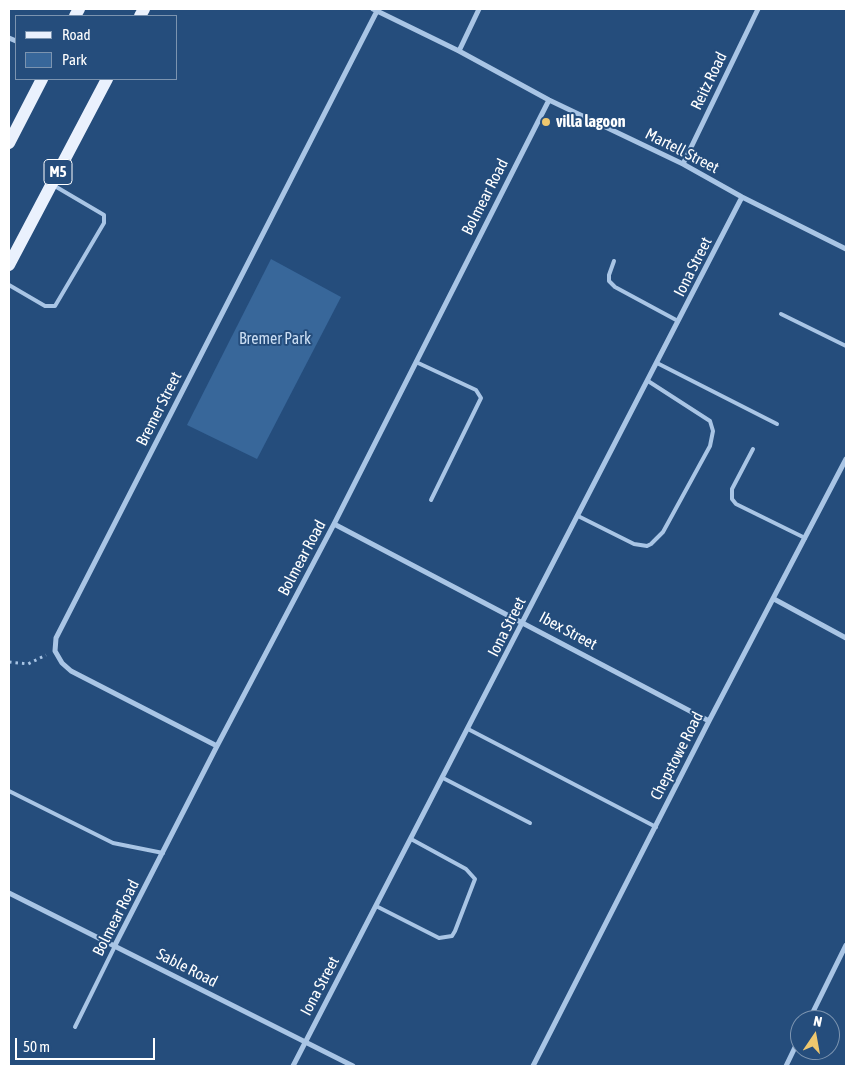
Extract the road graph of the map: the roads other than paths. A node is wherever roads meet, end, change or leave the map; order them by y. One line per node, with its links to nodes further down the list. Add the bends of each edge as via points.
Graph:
1 (479, 9): 4 (street)
2 (758, 9): 9 (street, Reitz Road)
3 (375, 10): 4 (street, Martell Street); 34 (street, Bremer Street, via 56,638 55,651 71,671)
4 (459, 50): 7 (street, Martell Street)
5 (41, 80): 8 (main road)
6 (104, 81): 10 (main road, M5)
7 (549, 100): 9 (street, Martell Street); 19 (street, Bolmear Road)
8 (9, 143)
9 (683, 164): 11 (street, Martell Street)
10 (51, 184): 14 (main road, M5); 15 (lane, via 100,212 104,222 55,306 44,306)
11 (742, 197): 12 (street, Martell Street); 17 (street, Iona Street)
12 (846, 249)
13 (614, 261): 17 (lane, via 608,275 615,287)
14 (9, 265)
15 (9, 285)
16 (781, 314): 18 (lane)
17 (678, 322): 20 (street, Iona Street)
18 (846, 346)
19 (416, 362): 25 (lane, via 476,390 481,398); 27 (street, Bolmear Road)
20 (657, 362): 21 (street, Iona Street); 22 (lane)
21 (648, 382): 26 (street, Iona Street); 26 (lane, via 710,420 713,432 710,446 663,532 651,544 634,544)
22 (777, 424)
23 (753, 449): 28 (lane, via 732,489 732,499 736,504)
24 (846, 459): 28 (street, Chepstowe Road)
25 (432, 500)
26 (578, 516): 30 (street, Iona Street)
27 (334, 524): 30 (street, Ibex Street); 34 (street, Bolmear Road)
28 (805, 538): 29 (street, Chepstowe Road)
29 (774, 599): 31 (street); 32 (street, Chepstowe Road)
30 (524, 622): 32 (street, Ibex Street); 33 (street, Iona Street)
31 (846, 638)
32 (709, 721): 38 (street, Chepstowe Road)
33 (468, 729): 35 (street, Iona Street); 38 (lane)
34 (216, 746): 40 (street, Bolmear Road)
35 (443, 778): 37 (lane); 39 (street, Iona Street)
36 (9, 791): 40 (lane, via 113,843)
37 (530, 823)
38 (656, 827): 50 (street, Chepstowe Road)
39 (411, 839): 42 (street, Iona Street); 42 (lane, via 466,869 475,879 455,931 452,936 439,938)
40 (163, 853): 44 (street, Bolmear Road)
41 (9, 893): 44 (street, Sable Road)
42 (376, 906): 47 (street, Iona Street)
43 (846, 945): 45 (street)
44 (115, 946): 46 (lane, Bolmear Road); 47 (street, Sable Road)
45 (814, 1010)
46 (74, 1027)
47 (305, 1042): 48 (street, Iona Street); 49 (street, Sable Road)
48 (293, 1066)
49 (353, 1066)
50 (533, 1066)

